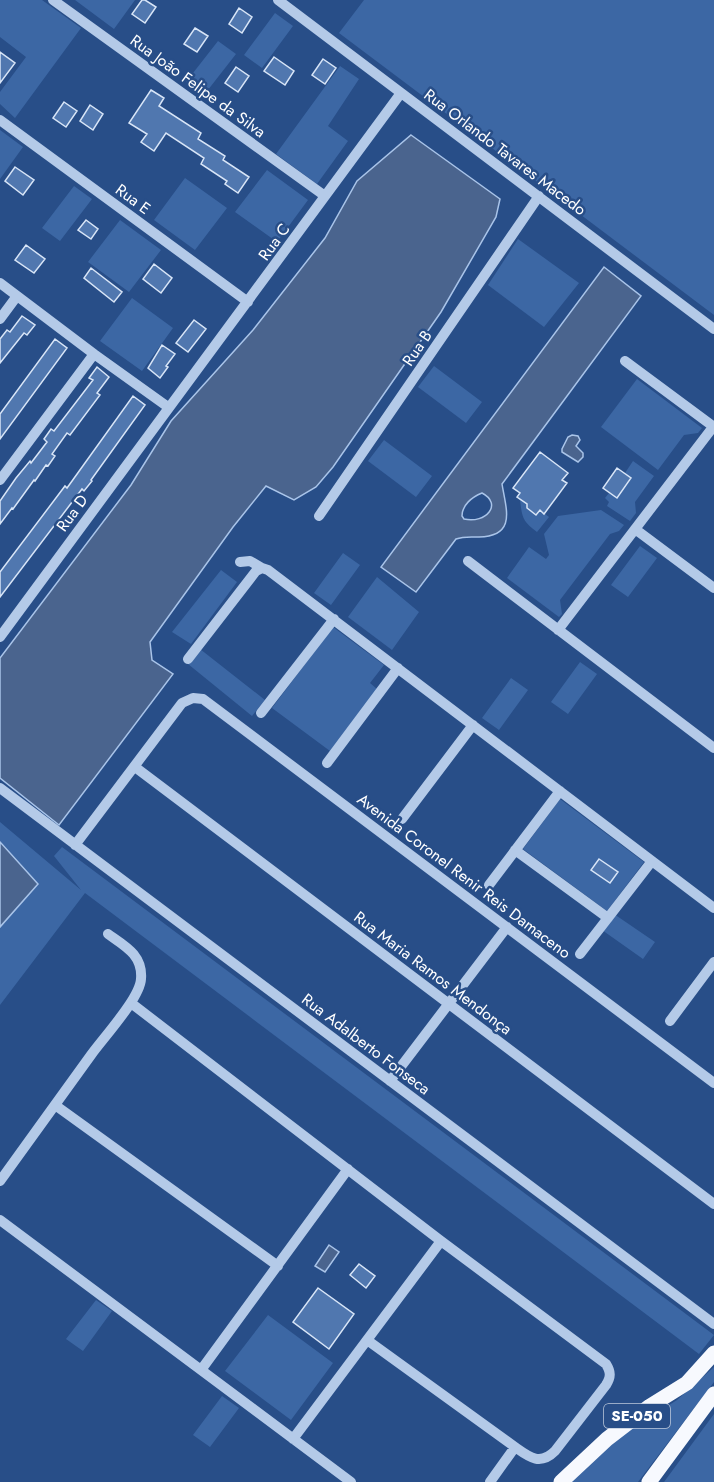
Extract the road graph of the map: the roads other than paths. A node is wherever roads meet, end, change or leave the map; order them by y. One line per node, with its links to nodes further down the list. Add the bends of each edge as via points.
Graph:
1 (53, 0): 5 (street, Rua João Felipe da Silva)
2 (278, 0): 3 (street, Rua Orlando Tavares Macedo)
3 (401, 93): 5 (street, Rua C); 6 (street, Rua Orlando Tavares Macedo)
4 (0, 120): 9 (street, Rua E)
5 (325, 196): 9 (street, Rua C)
6 (539, 196): 11 (street, Rua Orlando Tavares Macedo); 17 (street, Rua B)
7 (0, 283): 8 (street)
8 (17, 296): 10 (street); 12 (street)
9 (249, 302): 14 (street, Rua C)
10 (0, 319)
11 (714, 329)
12 (94, 354): 14 (street); 16 (street)
13 (625, 361): 15 (street)
14 (168, 407): 25 (street, Rua D)
15 (713, 427): 18 (street)
16 (0, 480)
17 (319, 516)
18 (635, 529): 22 (street); 24 (street)
19 (468, 561): 24 (street)
20 (240, 562): 21 (street, via 250,561)
21 (262, 568): 23 (street); 26 (street, via 252,575)
22 (714, 588)
23 (334, 619): 27 (street); 28 (street)
24 (558, 630): 30 (street)
25 (0, 637)
26 (188, 659)
27 (398, 668): 29 (street); 31 (street)
28 (261, 713)
29 (473, 725): 34 (street); 35 (street)
30 (714, 748)
31 (327, 763)
32 (135, 766): 36 (street); 42 (street, Avenida Coronel Renir Reis Damaceno, via 182,703 193,698 208,702); 47 (street, Rua Maria Ramos Mendonça)
33 (0, 788): 36 (street, Rua Adalberto Fonseca)
34 (560, 791): 37 (street); 38 (street)
35 (402, 819)
36 (75, 845): 49 (street, Rua Adalberto Fonseca)
37 (515, 850): 39 (street); 41 (street)
38 (652, 861): 40 (street); 41 (street)
39 (489, 885)
40 (714, 908)
41 (608, 918): 44 (street)
42 (507, 927): 47 (street); 50 (street, Avenida Coronel Renir Reis Damaceno)
43 (108, 934): 46 (street, via 133,952 141,968 140,986)
44 (580, 954)
45 (714, 962): 48 (street)
46 (131, 1003): 51 (street); 52 (street)
47 (449, 1004): 49 (street); 54 (street, Rua Maria Ramos Mendonça)
48 (670, 1021)
49 (390, 1081): 58 (street, Rua Adalberto Fonseca)
50 (714, 1083)
51 (55, 1105): 53 (street); 57 (street)
52 (348, 1169): 56 (street); 57 (street)
53 (0, 1181)
54 (714, 1204)
55 (0, 1220): 61 (street)
56 (441, 1241): 59 (street); 64 (street, via 609,1369 610,1380 550,1456 535,1459)
57 (278, 1266): 61 (street)
58 (713, 1322)
59 (367, 1340): 63 (street); 64 (street)
60 (714, 1353): 67 (main road, SE-050, via 687,1383 607,1439)
61 (201, 1370): 63 (street)
62 (714, 1395): 68 (main road, SE-050)
63 (293, 1439): 65 (street)
64 (515, 1447): 66 (street)
65 (351, 1482)
66 (490, 1482)
67 (561, 1482)
68 (649, 1482)

